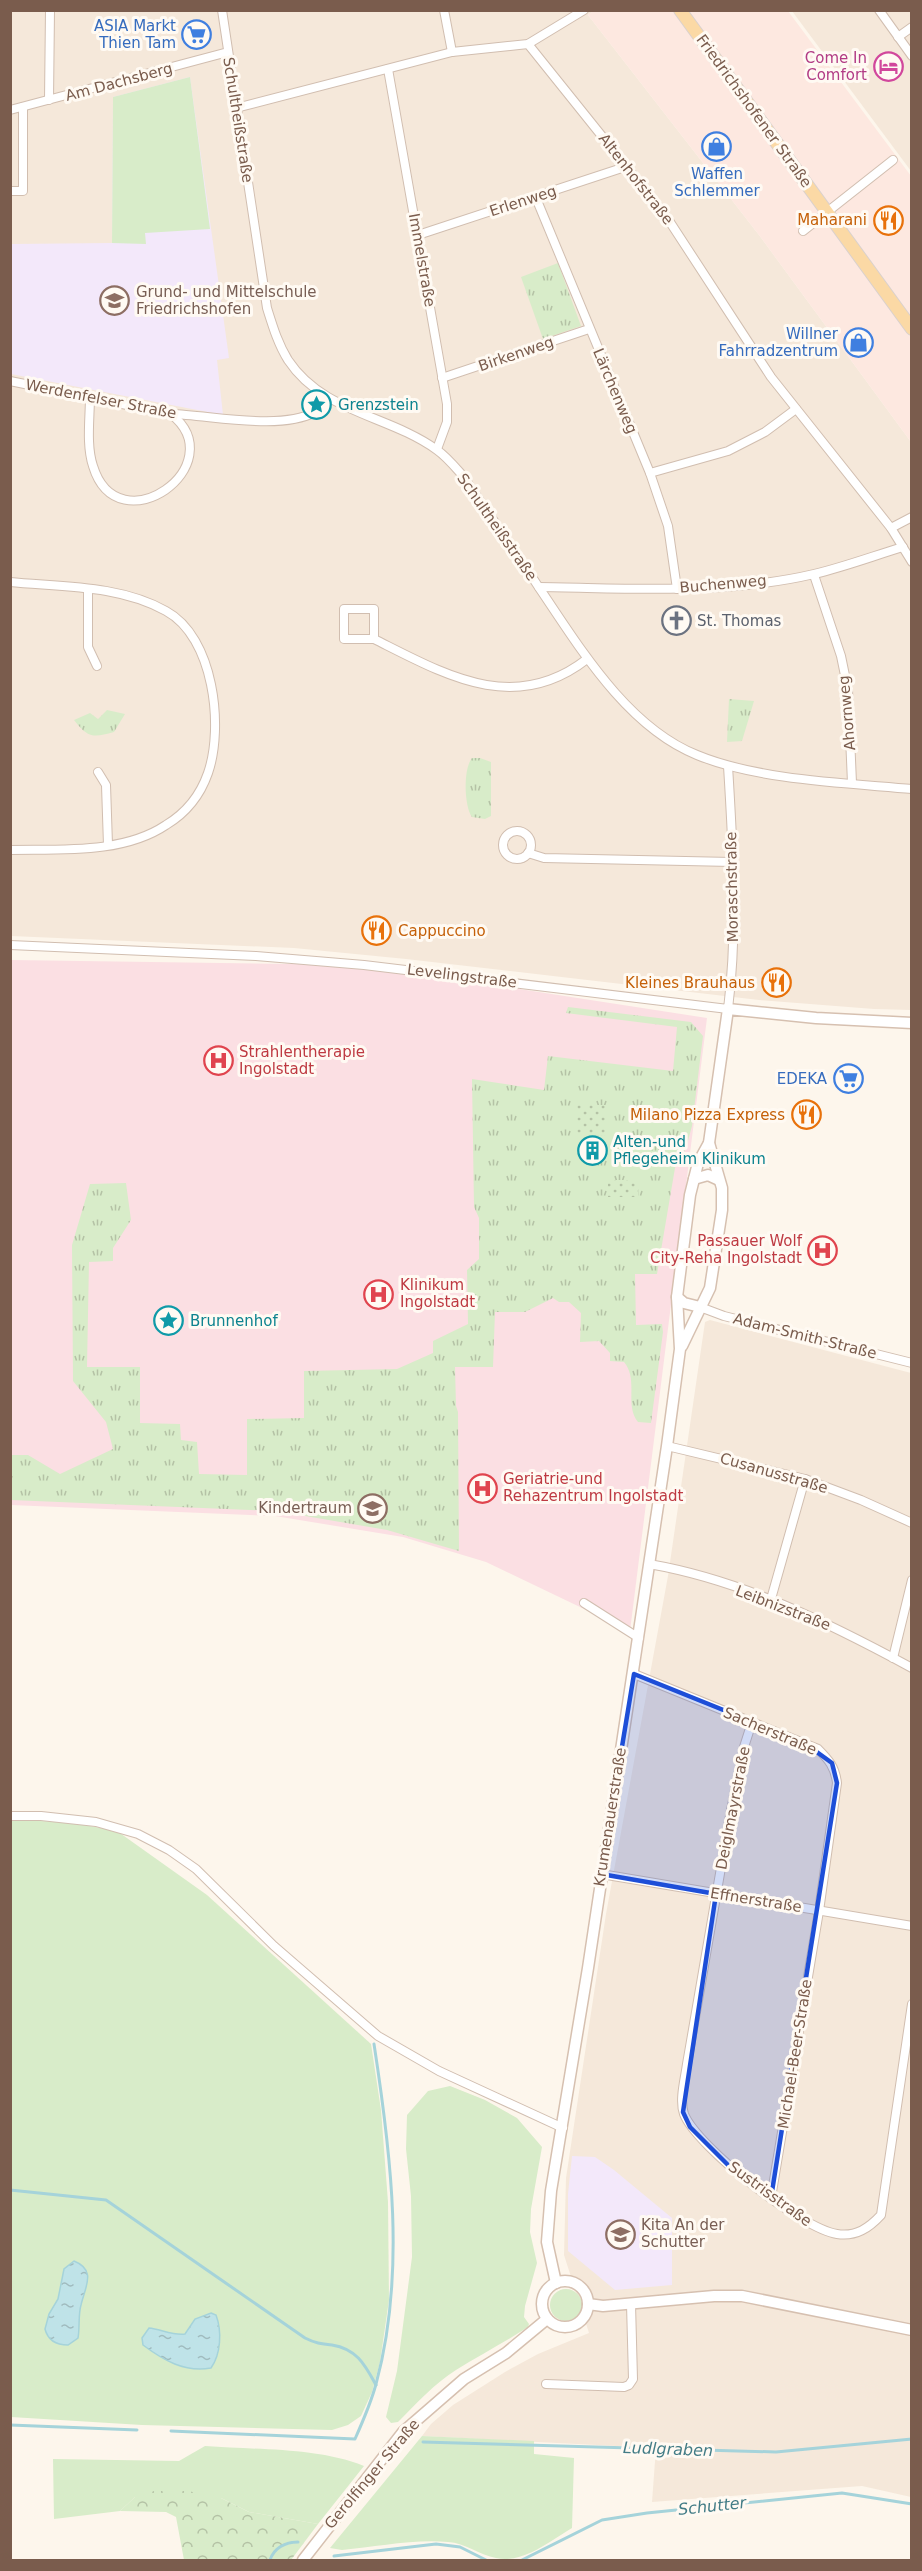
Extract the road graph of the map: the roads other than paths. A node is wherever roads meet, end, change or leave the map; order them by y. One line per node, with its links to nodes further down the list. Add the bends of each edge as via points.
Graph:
1 (50, 10): 14 (street)
2 (222, 10): 10 (street, Schultheißstraße)
3 (444, 10): 11 (street)
4 (584, 10): 9 (street)
5 (879, 10): 8 (street)
6 (683, 12): 22 (main road, Friedrichshofener Straße)
7 (912, 27): 8 (street)
8 (898, 37): 12 (street)
9 (528, 44): 11 (street); 19 (street, Altenhofstraße)
10 (228, 52): 14 (street, Am Dachsberg); 16 (street, Schultheißstraße)
11 (452, 52): 13 (street)
12 (912, 56)
13 (388, 69): 16 (street); 24 (street, Immelstraße)
14 (49, 100): 15 (street, Am Dachsberg)
15 (23, 107): 17 (street, Am Dachsberg); 20 (street, via 23,191)
16 (236, 108): 30 (street, Schultheißstraße, via 267,308 276,338 300,376)
17 (10, 111)
18 (893, 160): 22 (street)
19 (628, 166): 21 (street, Erlenweg); 31 (street, Altenhofstraße)
20 (10, 191)
21 (536, 198): 24 (street, Erlenweg); 25 (street, Lärchenweg)
22 (827, 211): 23 (street); 26 (main road, Friedrichshofener Straße)
23 (803, 231)
24 (418, 235): 27 (street, Immelstraße)
25 (589, 329): 27 (street, Birkenweg); 34 (street, Lärchenweg)
26 (912, 329)
27 (442, 378): 33 (street, Immelstraße, via 447,422)
28 (10, 381): 29 (street, Werdenfelser Straße)
29 (90, 396): 32 (street, Werdenfelser Straße); 32 (street, via 91,454 97,477 112,493 133,500 162,494 176,482 186,464 188,434)
30 (328, 399): 32 (street, Werdenfelser Straße, via 315,412 291,418 242,421); 33 (street, Schultheißstraße)
31 (796, 409): 34 (street, via 765,432 728,451); 36 (street, Altenhofstraße)
32 (171, 414)
33 (436, 449): 41 (street, Schultheißstraße, via 463,476)
34 (650, 473): 43 (street, Lärchenweg, via 668,526)
35 (912, 518): 36 (street)
36 (891, 528): 37 (street, Altenhofstraße)
37 (903, 547): 38 (street, Altenhofstraße); 39 (street, Buchenweg)
38 (912, 562)
39 (814, 574): 43 (street, Buchenweg); 49 (street, Ahornweg, via 848,690)
40 (10, 582): 42 (street)
41 (539, 587): 43 (street, Buchenweg); 45 (street, Schultheißstraße)
42 (88, 589): 46 (street, via 88,647); 51 (street, via 150,603 169,612 186,627 208,671 215,720 209,772 192,804 148,835)
43 (678, 589)
44 (374, 639): 44 (street, via 374,609 344,609 344,639); 45 (street, via 462,681 492,686 546,681 572,671)
45 (587, 659): 47 (street, Schultheißstraße, via 648,724 682,748)
46 (98, 666)
47 (728, 766): 49 (street, Schultheißstraße); 54 (street, Moraschstraße)
48 (98, 772): 51 (street, via 106,785)
49 (852, 783): 50 (street, Schultheißstraße)
50 (912, 789)
51 (108, 845): 52 (street)
52 (10, 850)
53 (528, 853): 54 (street, via 544,858)
54 (732, 862): 56 (street, Moraschstraße, via 733,948)
55 (10, 945): 56 (street, Levelingstraße, via 364,965)
56 (728, 1009): 57 (street, Levelingstraße); 58 (street, Krumenauerstraße)
57 (912, 1023)
58 (709, 1143): 59 (street, Krumenauerstraße); 60 (street, Krumenauerstraße)
59 (694, 1179): 60 (street, via 708,1175); 61 (street, Krumenauerstraße)
60 (719, 1180): 62 (street, Krumenauerstraße, via 722,1210 715,1257 710,1288)
61 (677, 1297): 62 (street, via 684,1304); 63 (street, Krumenauerstraße)
62 (700, 1306): 63 (street, Krumenauerstraße); 64 (street, Adam-Smith-Straße, via 724,1316)
63 (680, 1349): 65 (street, Krumenauerstraße)
64 (912, 1364)
65 (667, 1446): 66 (street, Cusanusstraße); 68 (street, Krumenauerstraße)
66 (805, 1479): 67 (street, Cusanusstraße); 70 (street)
67 (912, 1523)
68 (649, 1564): 70 (street, Leibnizstraße); 72 (street, Krumenauerstraße)
69 (912, 1580): 73 (street)
70 (771, 1599): 73 (street, Leibnizstraße)
71 (584, 1603): 72 (street)
72 (639, 1638): 75 (street, Krumenauerstraße)
73 (892, 1658): 74 (street, Leibnizstraße)
74 (912, 1668)
75 (634, 1674): 76 (street, Sacherstraße); 78 (street, Krumenauerstraße)
76 (752, 1722): 79 (street, Deiglmayrstraße); 80 (street, Sacherstraße, via 818,1749 836,1772)
77 (10, 1816): 83 (street, via 96,1822 138,1834 169,1850 196,1869 274,1946 378,2036 439,2071)
78 (601, 1874): 79 (street, Effnerstraße); 83 (street, Krumenauerstraße)
79 (716, 1894): 80 (street, Effnerstraße); 84 (street, Sustrisstraße, via 687,2064 683,2112 690,2127 728,2165)
80 (819, 1911): 81 (street, Effnerstraße); 84 (street, Michael-Beer-Straße)
81 (912, 1926)
82 (912, 2004): 84 (street, Sustrisstraße, via 881,2214 870,2227 857,2233 837,2234 815,2227)
83 (563, 2128): 85 (street, Krumenauerstraße, via 547,2224)
84 (771, 2198)
85 (556, 2283): 86 (street, via 569,2282 580,2287); 88 (street, via 543,2299)
86 (588, 2304): 87 (street); 88 (street, via 584,2317 573,2326 559,2326)
87 (631, 2304): 89 (street, via 742,2296); 90 (street, via 633,2379 629,2385)
88 (548, 2319): 91 (street, Gerolfinger Straße, via 506,2353 464,2379 403,2432)
89 (912, 2330)
90 (546, 2384)
91 (303, 2560)

